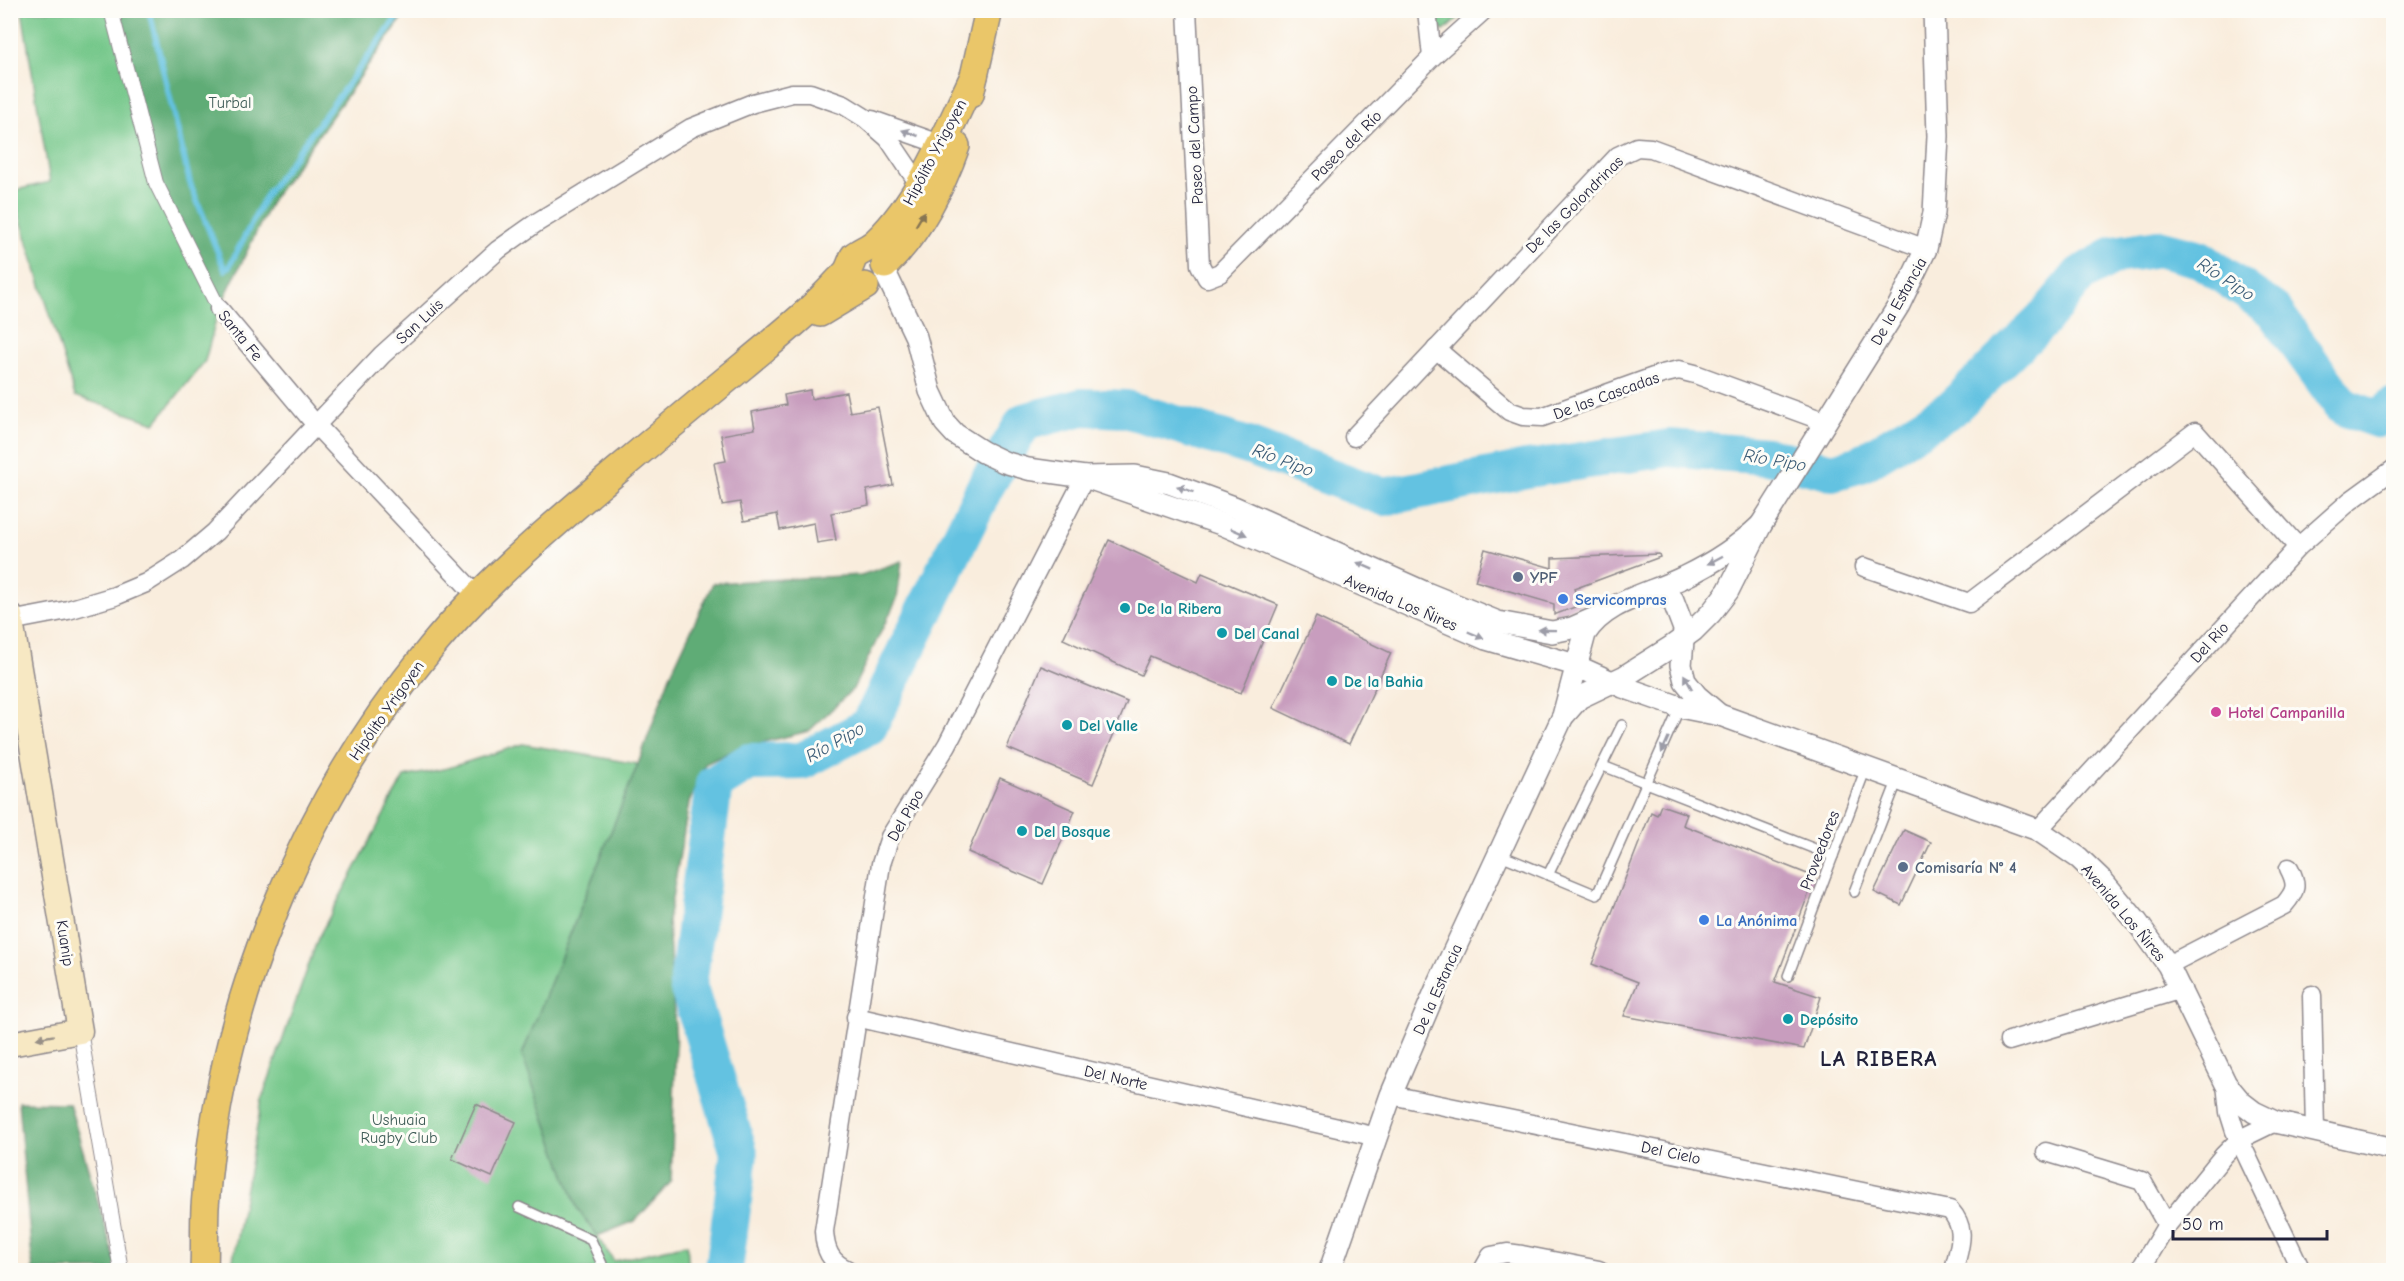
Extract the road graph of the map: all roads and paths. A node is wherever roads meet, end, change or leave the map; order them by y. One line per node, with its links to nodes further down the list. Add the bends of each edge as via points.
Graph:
1 (111, 10): 14 (street, Santa Fe, via 156,183)
2 (989, 10): 9 (main road, Hipólito Yrigoyen, via 974,76)
3 (1187, 10): 13 (street, Paseo del Campo, via 1200,265)
4 (1427, 10): 7 (street)
5 (1484, 10): 7 (street, Paseo del Río)
6 (1934, 10): 11 (street, De la Estancia, via 1938,136 1934,213)
7 (1432, 57): 13 (street, Paseo del Río, via 1220,273)
8 (865, 118): 9 (street, San Luis, one-way to 8); 10 (street, San Luis, via 888,138); 17 (street, San Luis, via 828,98 792,93 691,128 498,249 382,355)
9 (948, 146): 10 (main road, Hipólito Yrigoyen); 12 (main road, Hipólito Yrigoyen, one-way to 9, via 909,238 935,194)
10 (919, 184): 12 (main road, Hipólito Yrigoyen)
11 (1926, 249): 15 (street, De las Golondrinas, via 1651,148 1636,147 1618,156); 16 (street, De la Estancia, via 1899,305)
12 (870, 271): 20 (street, Avenida Los Ñires, via 912,326 930,391 950,428 1004,462); 25 (main road, Hipólito Yrigoyen, via 824,296 570,511)
13 (1207, 278)
14 (219, 309): 17 (street, Santa Fe)
15 (1436, 349): 16 (street, De las Cascadas, via 1509,411 1523,416 1542,417 1679,370); 18 (street, De las Golondrinas)
16 (1826, 422): 21 (street, De la Estancia)
17 (316, 425): 25 (street, Santa Fe); 28 (street, San Luis, via 215,532 146,583 68,610)
18 (1354, 437)
19 (2394, 469): 22 (street, Del Rio)
20 (1085, 477): 26 (street, Avenida Los Ñires, via 1135,476 1169,483 1233,507); 50 (street, Del Pipo, via 947,745 890,837 881,864)
21 (1761, 525): 24 (street, De la Estancia, one-way to 24, via 1725,555); 29 (street, De la Estancia, via 1728,591)
22 (2298, 547): 23 (street, via 2195,432 1969,603); 40 (street, Del Rio)
23 (1864, 567)
24 (1651, 591): 27 (street, De la Estancia); 29 (street, Avenida Los Ñires, via 1673,600 1684,628)
25 (477, 596): 63 (main road, Hipólito Yrigoyen, via 390,700 348,763 301,848 250,979 227,1061 213,1133)
26 (1420, 600): 27 (street, Avenida Los Ñires, one-way to 26, via 1552,632 1498,622); 30 (street, Avenida Los Ñires, one-way to 30, via 1486,639)
27 (1603, 614): 30 (street, De la Estancia, via 1585,634)
28 (11, 619): 51 (main road, Kuanip)
29 (1683, 638): 31 (street, De la Estancia); 33 (street, Avenida Los Ñires, one-way to 29, via 1685,681)
30 (1576, 666): 31 (street, Avenida Los Ñires); 34 (street, De la Estancia)
31 (1613, 682): 32 (street, Avenida Los Ñires); 34 (street, De la Estancia, via 1578,698)
32 (1680, 707): 33 (street, Avenida Los Ñires); 39 (lane, one-way to 39)
33 (1720, 715): 37 (street, Avenida Los Ñires)
34 (1563, 716): 41 (street, De la Estancia)
35 (1622, 725): 36 (lane)
36 (1603, 766): 39 (lane); 44 (lane)
37 (1866, 768): 38 (street, Avenida Los Ñires); 42 (lane, Proveedores)
38 (1898, 779): 40 (street, Avenida Los Ñires); 45 (lane)
39 (1647, 783): 42 (lane); 44 (lane, via 1597,895)
40 (2038, 830): 46 (street, Avenida Los Ñires, via 2079,858 2102,880)
41 (1498, 855): 44 (lane); 55 (street, De la Estancia)
42 (1833, 855): 47 (lane, Proveedores)
43 (2289, 868): 46 (street, via 2296,881 2295,892 2284,905)
44 (1548, 875)
45 (1854, 892)
46 (2168, 965): 48 (street, Avenida Los Ñires)
47 (1788, 976)
48 (2182, 989): 52 (street); 54 (street, Avenida Los Ñires)
49 (2312, 995): 57 (street)
50 (856, 1017): 58 (street, Del Norte); 70 (street, Del Pipo, via 824,1231 825,1247 831,1258)
51 (80, 1031): 53 (main road, one-way to 53); 66 (street, Kuanip)
52 (2009, 1041)
53 (10, 1044)
54 (2226, 1084): 56 (street, Avenida Los Ñires, via 2254,1112); 59 (street, via 2229,1112)
55 (1391, 1095): 58 (street, De la Estancia); 73 (street, Del Cielo, via 1950,1210 1959,1220 1961,1233)
56 (2275, 1122): 57 (street, Avenida Los Ñires); 59 (street)
57 (2315, 1131): 60 (street, Avenida Los Ñires)
58 (1377, 1137): 71 (street, De la Estancia)
59 (2240, 1139): 64 (street); 75 (street)
60 (2394, 1149)
61 (2046, 1152): 64 (street, via 2142,1181)
62 (519, 1207): 69 (lane, via 591,1240 602,1264)
63 (205, 1209): 67 (main road, Hipólito Yrigoyen); 68 (main road, Hipólito Yrigoyen)
64 (2168, 1225): 74 (street)
65 (1487, 1263): 72 (street, via 1508,1253)
66 (121, 1270)
67 (190, 1270)
68 (204, 1270)
69 (600, 1270)
70 (848, 1270)
71 (1330, 1270)
72 (1599, 1270)
73 (1954, 1270)
74 (2140, 1270)
75 (2301, 1270)

